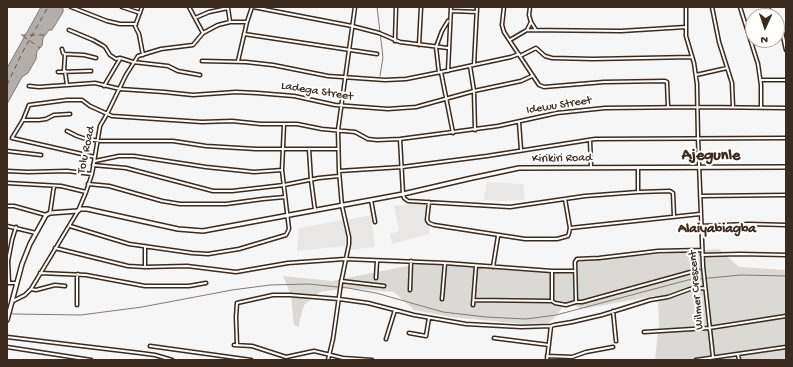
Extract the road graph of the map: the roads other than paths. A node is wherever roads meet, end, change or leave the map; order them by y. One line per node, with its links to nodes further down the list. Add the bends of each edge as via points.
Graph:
1 (71, 7): 26 (street, via 107,21)
2 (122, 7): 20 (street)
3 (142, 7): 20 (street)
4 (189, 7): 21 (street)
5 (228, 7): 21 (street); 23 (street)
6 (252, 7): 17 (street); 24 (street)
7 (355, 7): 27 (street)
8 (396, 7): 34 (street)
9 (421, 7): 36 (street)
10 (451, 7): 18 (street)
11 (477, 7): 19 (street)
12 (504, 7): 35 (street, via 502,26)
13 (530, 7): 25 (street)
14 (686, 7): 28 (street, Wilmer Crescent)
15 (712, 7): 53 (street)
16 (740, 7): 63 (street)
17 (273, 8): 27 (street)
18 (451, 11): 19 (street); 22 (street)
19 (477, 12): 51 (street)
20 (140, 14): 26 (street)
21 (195, 18): 32 (street)
22 (449, 20): 37 (street); 38 (street)
23 (230, 22): 24 (street, Tolu Road); 32 (street, Tolu Road)
24 (247, 22): 33 (street)
25 (531, 22): 30 (street); 31 (street)
26 (136, 24): 43 (street)
27 (352, 26): 34 (street); 40 (street)
28 (686, 28): 31 (street, via 622,31); 45 (street, Wilmer Crescent)
29 (69, 30): 47 (street, via 105,47 116,59)
30 (527, 30): 31 (street); 35 (street)
31 (536, 30)
32 (203, 33): 43 (street, Tolu Road, via 193,45 161,49)
33 (244, 34): 40 (street); 49 (street)
34 (395, 40): 36 (street)
35 (510, 40): 44 (street)
36 (419, 45): 37 (street)
37 (436, 47): 38 (street); 58 (street)
38 (448, 48): 56 (street)
39 (62, 49): 41 (street)
40 (348, 50): 42 (street); 62 (street)
41 (65, 54): 46 (street); 54 (street)
42 (377, 54)
43 (143, 55): 50 (street, Tolu Road, via 138,56)
44 (519, 55): 45 (street, via 536,48 545,56 552,58); 51 (street); 61 (street)
45 (692, 57): 60 (street, Wilmer Crescent)
46 (96, 58)
47 (120, 58): 50 (street); 67 (street)
48 (202, 61): 49 (street)
49 (238, 61): 62 (street)
50 (133, 62): 59 (street, via 168,66 178,71); 68 (street, Tolu Road)
51 (474, 65): 52 (street)
52 (470, 66): 56 (street); 69 (street)
53 (727, 68): 60 (street); 74 (street, via 732,83)
54 (64, 71): 55 (street); 57 (street); 65 (street)
55 (91, 71)
56 (448, 71): 58 (street)
57 (58, 72)
58 (440, 73): 62 (street, via 406,79); 70 (street)
59 (200, 75)
60 (696, 75): 73 (street, Wilmer Crescent)
61 (532, 76): 69 (street, Ladega Street, via 521,81); 72 (street, via 544,87 604,82 665,81)
62 (345, 78): 71 (street)
63 (761, 80): 64 (street); 75 (street)
64 (786, 80)
65 (67, 85): 66 (street, Ladega Street, via 39,88); 67 (street, Ladega Street, via 95,83)
66 (29, 86)
67 (104, 86): 68 (street, Ladega Street)
68 (120, 89): 71 (street, Ladega Street, via 193,95 257,93 294,96); 78 (street, Tolu Road)
69 (474, 91): 70 (street, Ladega Street); 83 (street)
70 (446, 100): 71 (street, Ladega Street, via 395,109); 85 (street)
71 (342, 106): 82 (street)
72 (668, 107): 73 (street, Idewu Street); 80 (street, Idewu Street, via 571,110)
73 (698, 107): 74 (street, Idewu Street); 87 (street, Wilmer Crescent)
74 (733, 107): 75 (street, Idewu Street)
75 (761, 107): 76 (street, Idewu Street)
76 (786, 108)
77 (70, 114): 79 (street, via 54,115 39,120)
78 (107, 114): 79 (street, Idewu Street, via 82,100 68,100 30,104); 81 (street, Idewu Street, via 202,122); 89 (street, Tolu Road)
79 (23, 120): 97 (street, via 12,138)
80 (519, 122): 83 (street, Idewu Street); 94 (street)
81 (284, 124): 82 (street, Idewu Street); 91 (street)
82 (338, 130): 86 (street, Idewu Street, via 359,133 368,139); 93 (street)
83 (475, 130): 85 (street, Idewu Street)
84 (67, 131): 89 (street, via 76,136)
85 (453, 133): 86 (street, Idewu Street)
86 (400, 138): 100 (street)
87 (698, 138): 88 (street); 90 (street); 102 (street, Wilmer Crescent)
88 (786, 138)
89 (96, 140): 91 (street, via 173,141 256,149); 97 (street, Tolu Road)
90 (590, 140): 94 (street); 101 (street)
91 (282, 148): 92 (street); 105 (street)
92 (309, 149): 93 (street); 110 (street)
93 (338, 149): 107 (street)
94 (521, 150): 100 (street)
95 (7, 151): 96 (street)
96 (41, 155)
97 (95, 157): 98 (street, Tolu Road)
98 (94, 161): 99 (street, Tolu Road); 105 (street, via 134,156 247,171)
99 (94, 165): 108 (street, Tolu Road); 113 (street, via 126,168 213,191)
100 (402, 167): 107 (street); 117 (street)
101 (592, 167): 104 (main road, Kirikiri Road); 117 (main road, Kirikiri Road, via 509,170)
102 (700, 167): 103 (main road, Kirikiri Road); 104 (main road, Kirikiri Road); 119 (street, Wilmer Crescent)
103 (786, 167)
104 (638, 168): 116 (street)
105 (282, 170): 113 (street)
106 (7, 171): 108 (street, via 67,171)
107 (339, 171): 109 (street)
108 (92, 174): 112 (street, Tolu Road)
109 (339, 176): 110 (street); 125 (street)
110 (311, 180): 113 (street); 127 (street)
111 (7, 183): 114 (street)
112 (88, 184): 115 (street, Tolu Road); 120 (street, via 109,186 162,202 180,204 226,204)
113 (284, 185): 120 (street)
114 (54, 186): 115 (street); 128 (street)
115 (86, 192): 126 (street, Tolu Road)
116 (638, 192): 121 (street); 132 (street, via 672,192)
117 (403, 194): 122 (main road, Kirikiri Road); 123 (street, via 408,201)
118 (786, 195): 119 (street)
119 (700, 196): 129 (street, Wilmer Crescent)
120 (286, 197): 131 (street)
121 (565, 199): 123 (street, via 510,207); 139 (street)
122 (371, 200): 125 (main road, Kirikiri Road); 133 (street)
123 (429, 202): 141 (street, via 429,223)
124 (7, 206): 130 (street)
125 (342, 206): 127 (main road, Kirikiri Road); 147 (street, via 349,237)
126 (78, 211): 128 (main road, Kirikiri Road); 131 (main road, Kirikiri Road, via 87,209 178,229 203,231); 136 (street, Tolu Road)
127 (315, 211): 131 (main road, Kirikiri Road)
128 (50, 213): 130 (main road)
129 (700, 214): 132 (street); 137 (street, Wilmer Crescent)
130 (46, 215): 140 (main road)
131 (288, 216): 142 (street, via 289,230 286,235 239,249 208,254)
132 (674, 216): 139 (street)
133 (375, 222)
134 (786, 225): 137 (street)
135 (7, 226): 138 (street)
136 (70, 226): 142 (street, via 129,244); 143 (street, Tolu Road)
137 (701, 226): 144 (street, Wilmer Crescent)
138 (16, 227): 140 (street); 161 (street, via 8,261)
139 (570, 228): 141 (street, via 568,236 557,239)
140 (36, 233): 162 (main road, via 22,264)
141 (498, 236): 152 (street)
142 (145, 246): 153 (street)
143 (55, 248): 153 (street, via 128,266); 157 (street, Tolu Road)
144 (702, 250): 145 (street, Wilmer Crescent); 155 (street, via 658,251 577,259)
145 (702, 255): 146 (street); 166 (street, Wilmer Crescent)
146 (786, 255)
147 (345, 259): 148 (street); 153 (street, via 288,263 236,272 187,266); 160 (street)
148 (376, 261): 149 (street); 159 (street)
149 (411, 261): 150 (street); 168 (street)
150 (445, 263): 151 (street); 170 (street)
151 (476, 266): 152 (street); 171 (street)
152 (493, 266): 156 (street)
153 (145, 267)
154 (698, 270): 174 (street)
155 (575, 271): 156 (street); 174 (street)
156 (552, 272): 172 (street)
157 (40, 273): 158 (street); 167 (street, Tolu Road)
158 (78, 274): 163 (street, via 145,286 189,286); 175 (street)
159 (376, 278)
160 (341, 282): 165 (street); 169 (street)
161 (8, 283): 162 (street)
162 (17, 283): 173 (main road)
163 (206, 283)
164 (65, 286): 167 (street)
165 (384, 286)
166 (705, 288): 178 (street, via 690,289); 183 (street, Wilmer Crescent)
167 (31, 289): 173 (street, Tolu Road)
168 (410, 290)
169 (339, 297): 177 (street); 191 (street, via 273,295 239,302 236,317); 198 (street)
170 (442, 299)
171 (474, 300): 172 (street); 176 (street)
172 (552, 301): 174 (street, via 566,305)
173 (13, 302): 181 (main road)
174 (576, 302)
175 (76, 305)
176 (473, 305)
177 (395, 310): 180 (street); 188 (street)
178 (613, 311): 182 (street); 189 (street)
179 (786, 316): 183 (street)
180 (429, 318): 182 (street, via 493,326); 185 (street, via 426,336)
181 (7, 320)
182 (551, 326): 192 (street)
183 (709, 328): 184 (street); 200 (street, Wilmer Crescent)
184 (644, 332)
185 (409, 334)
186 (7, 337): 202 (street, via 155,355)
187 (494, 338): 192 (street)
188 (386, 339)
189 (616, 341)
190 (234, 345): 191 (street)
191 (237, 345): 198 (street, via 252,346 286,357 314,351)
192 (550, 345): 199 (street)
193 (150, 346): 203 (street)
194 (7, 347): 201 (street)
195 (613, 347): 199 (street, via 572,357)
196 (786, 347): 197 (street)
197 (738, 354): 200 (street); 208 (street)
198 (330, 355): 204 (street); 205 (street)
199 (547, 356): 206 (street)
200 (713, 357): 207 (street)
201 (91, 360)
202 (172, 360)
203 (251, 360)
204 (328, 360)
205 (372, 360)
206 (547, 360)
207 (696, 360)
208 (739, 360)

